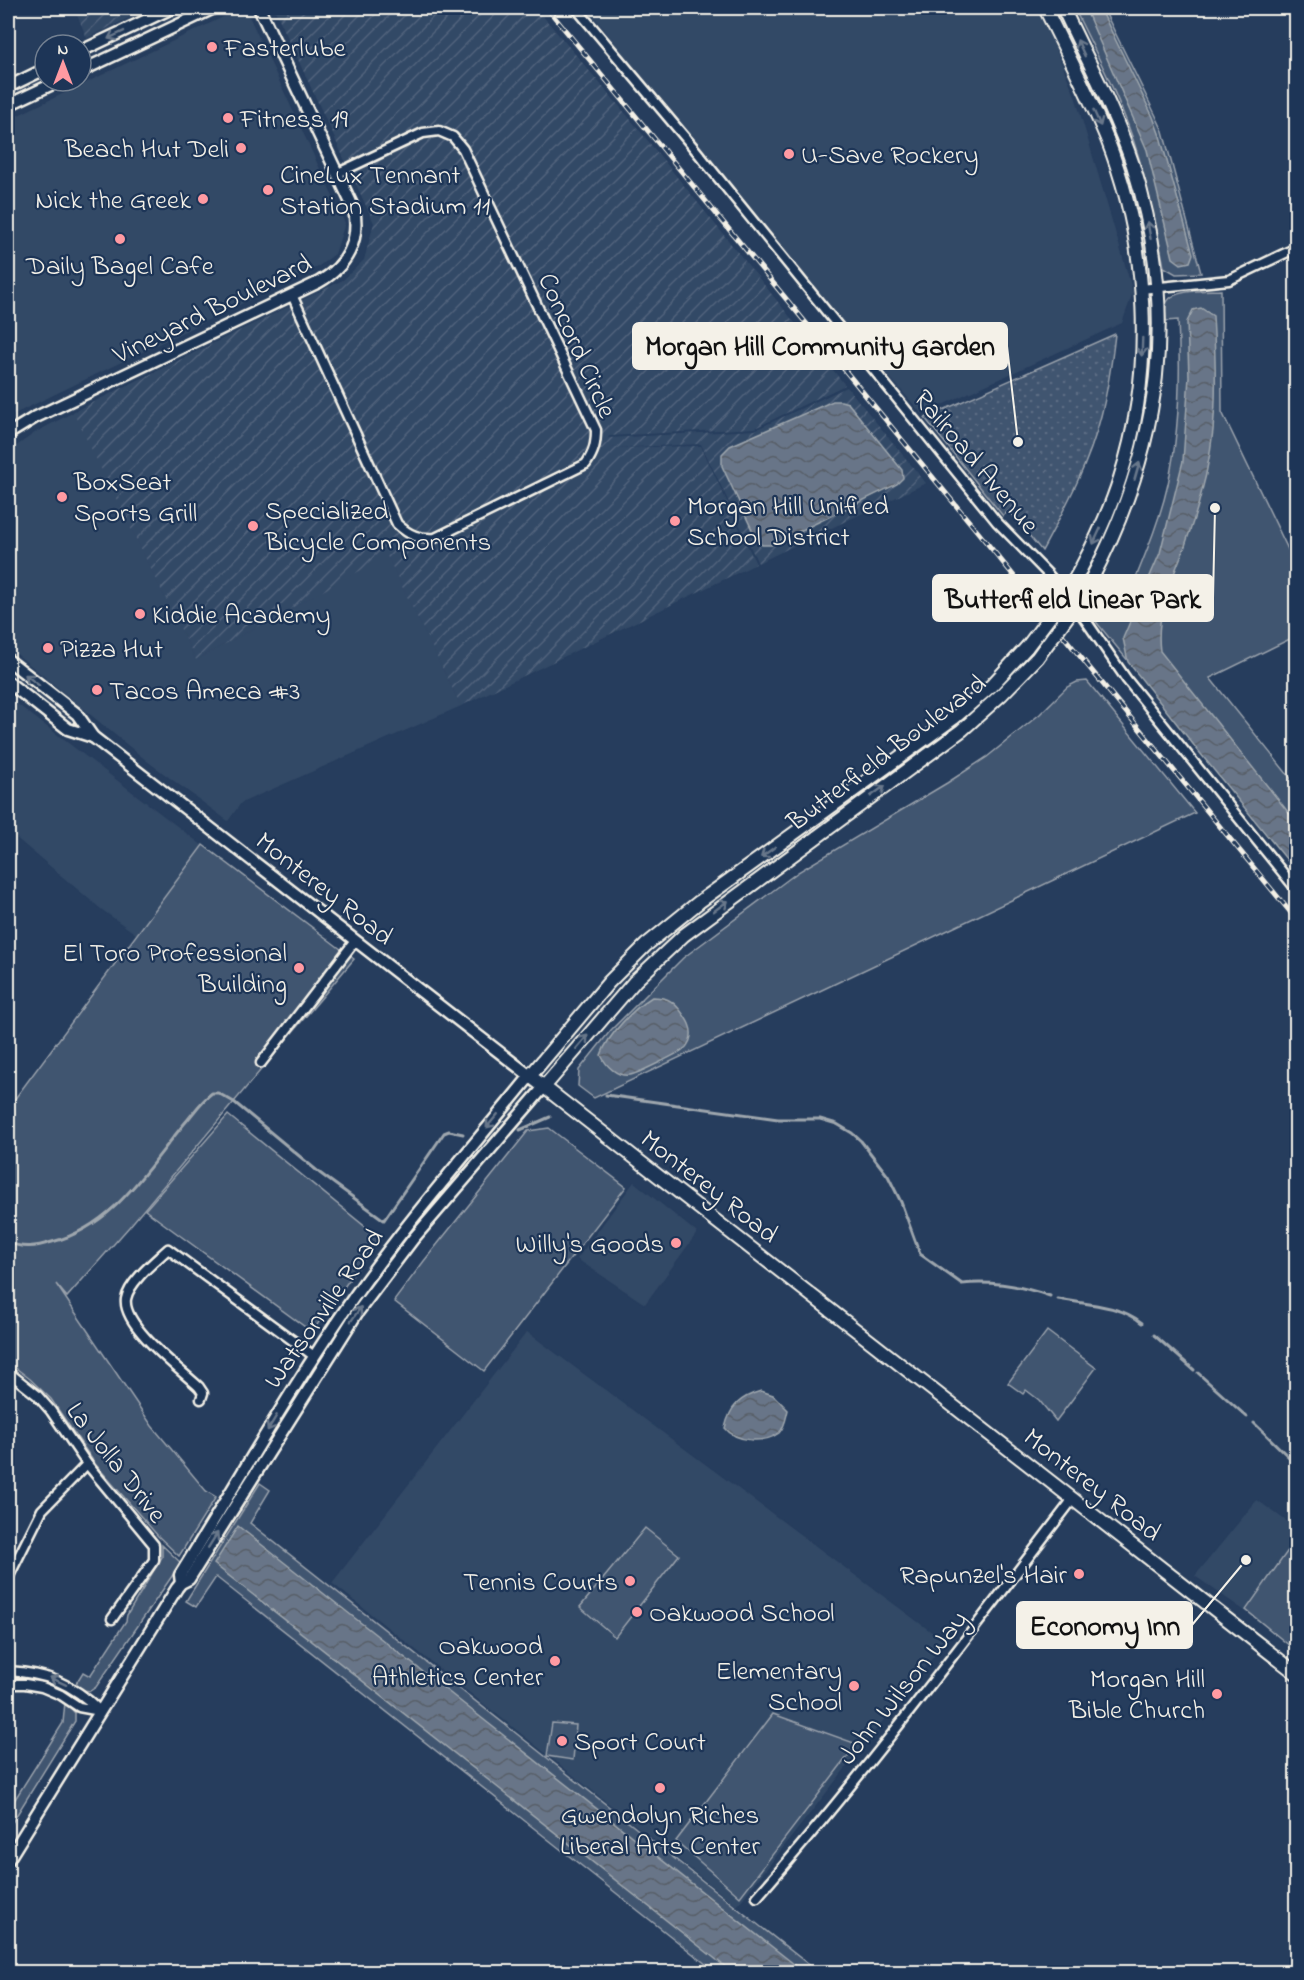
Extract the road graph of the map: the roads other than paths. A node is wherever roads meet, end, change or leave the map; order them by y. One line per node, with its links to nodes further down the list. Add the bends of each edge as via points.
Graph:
1 (172, 8): 7 (main road, one-way to 7)
2 (214, 8): 8 (main road)
3 (259, 8): 13 (main road, Vineyard Boulevard)
4 (576, 8): 22 (street, Railroad Avenue, via 997,522 1082,615 1127,680)
5 (1045, 8): 16 (main road, Butterfield Boulevard, one-way to 16, via 1118,172 1133,231)
6 (1063, 8): 15 (main road, Butterfield Boulevard, one-way to 6, via 1149,228 1133,165)
7 (93, 45)
8 (93, 64)
9 (33, 75): 10 (main road)
10 (8, 87)
11 (34, 93): 12 (main road)
12 (8, 105)
13 (338, 173): 17 (main road, Vineyard Boulevard, via 354,209 356,228 350,250 331,275); 17 (street, Concord Circle, via 423,133 439,131 453,137 464,149 596,430 594,453 586,464 435,538 409,535 397,524)
14 (1296, 248): 15 (street, via 1229,280)
15 (1157, 288): 16 (street); 26 (main road, Butterfield Boulevard, one-way to 15, bridge, via 635,981 684,934 962,730 1037,658 1090,582 1122,516 1152,410 1157,367)
16 (1141, 289): 25 (main road, Butterfield Boulevard, one-way to 25, bridge, via 1141,367 1129,444 1109,509 1064,598 1027,647 954,718 699,902 646,945 609,982)
17 (292, 295): 18 (main road, Vineyard Boulevard)
18 (8, 434)
19 (8, 660): 21 (main road, Monterey Road, one-way to 19, via 77,714)
20 (8, 682): 21 (main road, Monterey Road, via 68,729)
21 (93, 737): 23 (main road, Monterey Road)
22 (1296, 889)
23 (355, 941): 24 (street); 25 (main road, Monterey Road)
24 (261, 1063)
25 (530, 1076): 26 (main road, Monterey Road); 27 (main road, Watsonville Road, one-way to 27, via 390,1248)
26 (544, 1087): 31 (main road, Monterey Road); 32 (main road, Watsonville Road, one-way to 26, via 377,1285)
27 (314, 1356): 29 (street, via 168,1249 132,1285 126,1300 147,1340 199,1387); 32 (main road, Watsonville Road, one-way to 32)
28 (8, 1372): 30 (street, La Jolla Drive, via 51,1411)
29 (201, 1399)
30 (87, 1464): 33 (street, via 42,1510); 34 (street, La Jolla Drive, via 154,1545 154,1560)
31 (1073, 1499): 36 (main road, Monterey Road); 40 (street, John Wilson Way, via 943,1670)
32 (221, 1518): 38 (main road, Watsonville Road, via 197,1557 180,1575 181,1582)
33 (8, 1578)
34 (112, 1619)
35 (8, 1671): 38 (street, one-way to 35, via 86,1696 59,1681)
36 (1296, 1673)
37 (8, 1684): 38 (street, via 42,1687 79,1707)
38 (100, 1710): 39 (main road, Watsonville Road)
39 (8, 1860)
40 (758, 1896)

